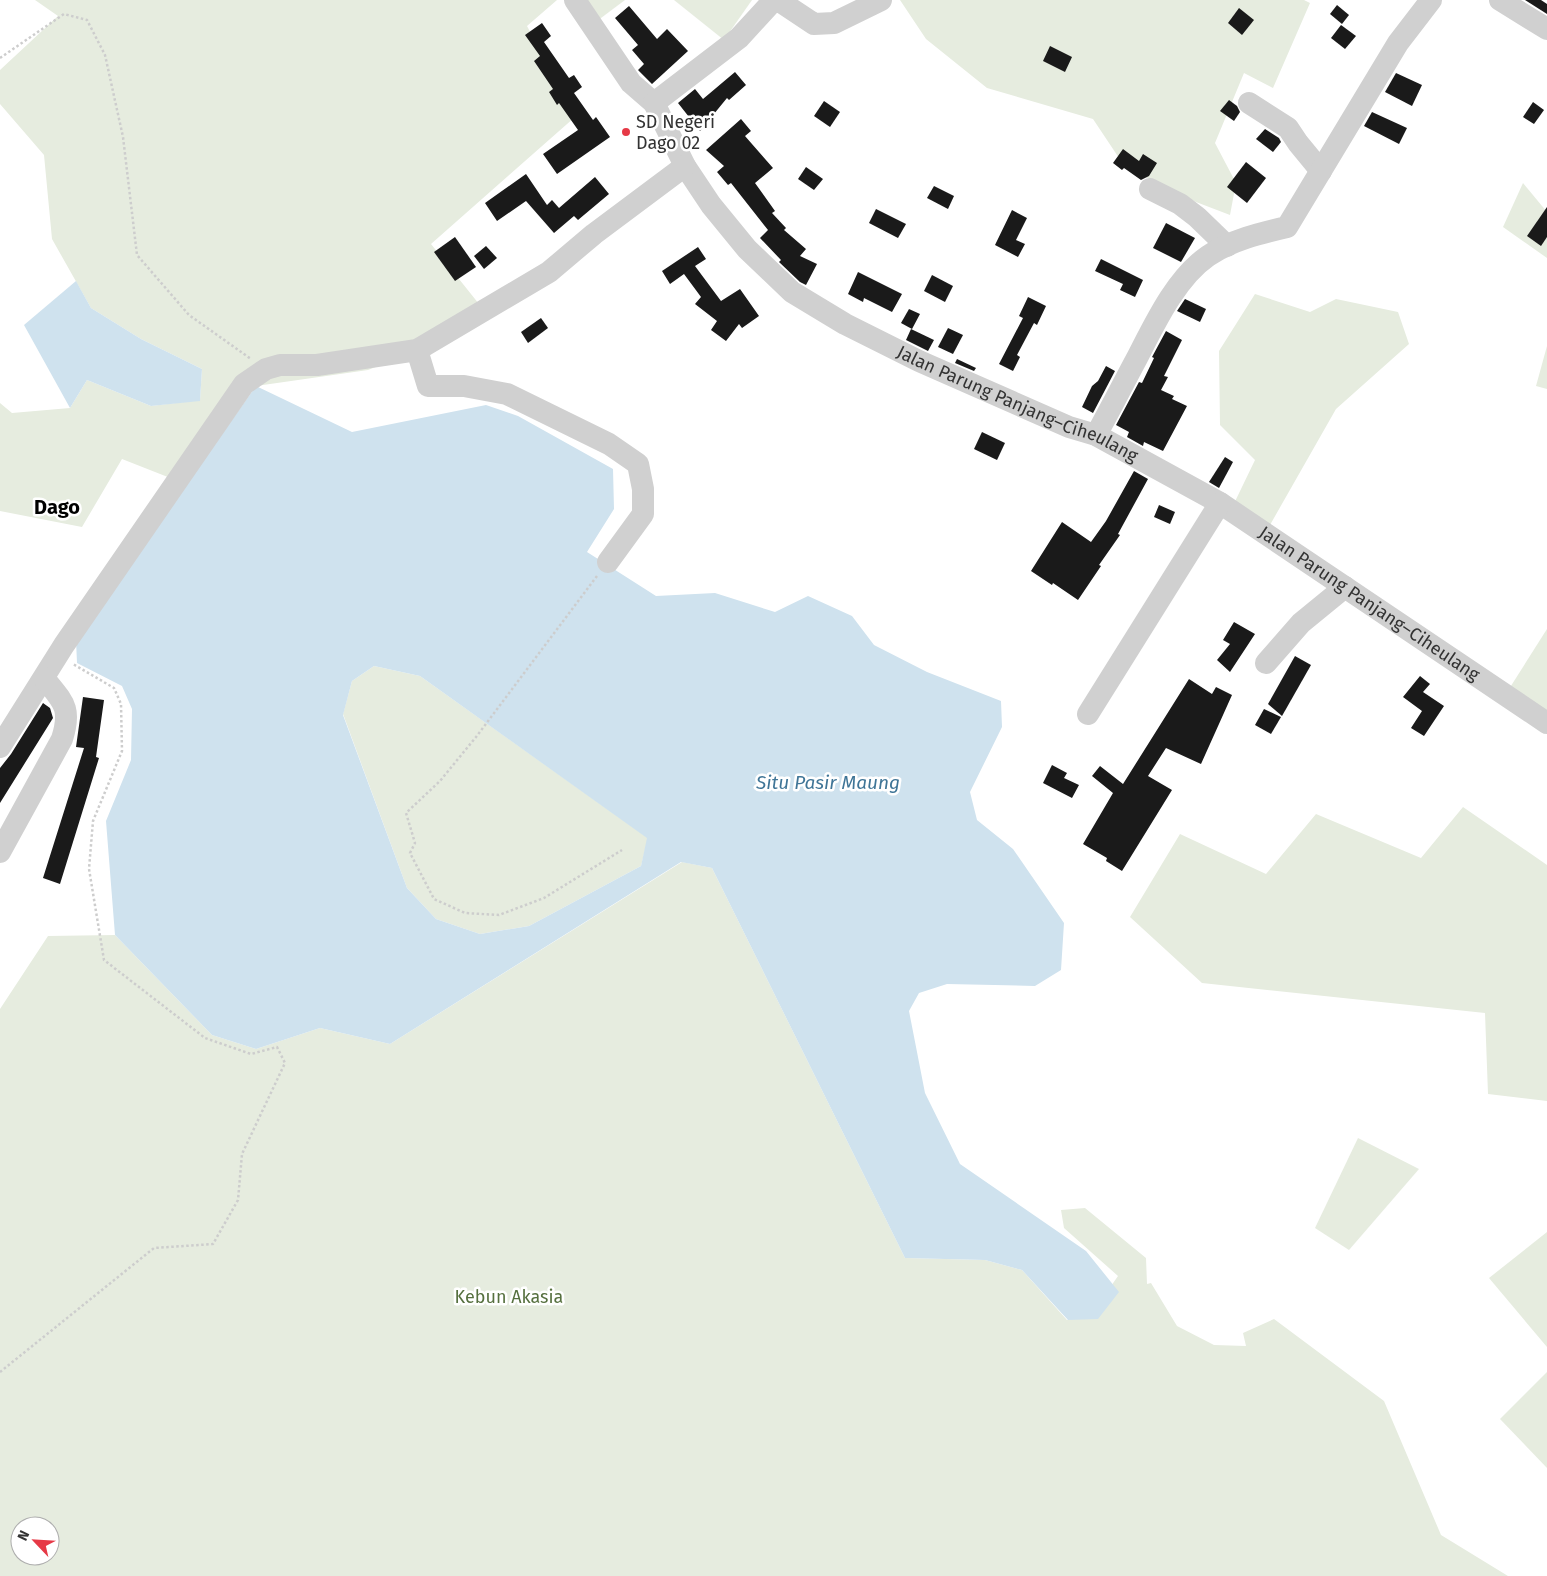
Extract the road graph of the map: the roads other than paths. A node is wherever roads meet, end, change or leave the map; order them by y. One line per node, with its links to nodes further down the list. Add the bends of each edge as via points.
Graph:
1 (575, 0): 6 (street, Jalan Parung Panjang–Ciheulang, via 631,83)
2 (881, 0): 6 (street, via 834,23 814,24 781,2 772,2 739,38)
3 (1432, 0): 9 (street, via 1398,43)
4 (1500, 0): 5 (street)
5 (1547, 29)
6 (654, 103): 8 (street, Jalan Parung Panjang–Ciheulang)
7 (1249, 103): 9 (street, via 1288,128)
8 (685, 166): 12 (street, via 549,272); 13 (street, Jalan Parung Panjang–Ciheulang, via 711,205 747,249 792,292 845,324 919,361)
9 (1321, 171): 11 (street, via 1287,227)
10 (1150, 189): 11 (street, via 1180,204)
11 (1227, 246): 13 (street, via 1193,268 1166,304)
12 (417, 350): 15 (street, via 428,386 464,386 507,394 608,444 638,464 643,514); 18 (street, via 317,365 280,365 266,369 244,384)
13 (1096, 436): 14 (street, Jalan Parung Panjang–Ciheulang)
14 (1220, 503): 16 (street, Jalan Parung Panjang–Ciheulang); 19 (street)
15 (608, 562)
16 (1345, 587): 17 (street, via 1301,623); 20 (street, Jalan Parung Panjang–Ciheulang)
17 (1266, 663)
18 (44, 678): 21 (street); 22 (street, via 66,705 67,724 62,739)
19 (1088, 714)
20 (1547, 723)
21 (0, 747)
22 (0, 852)

